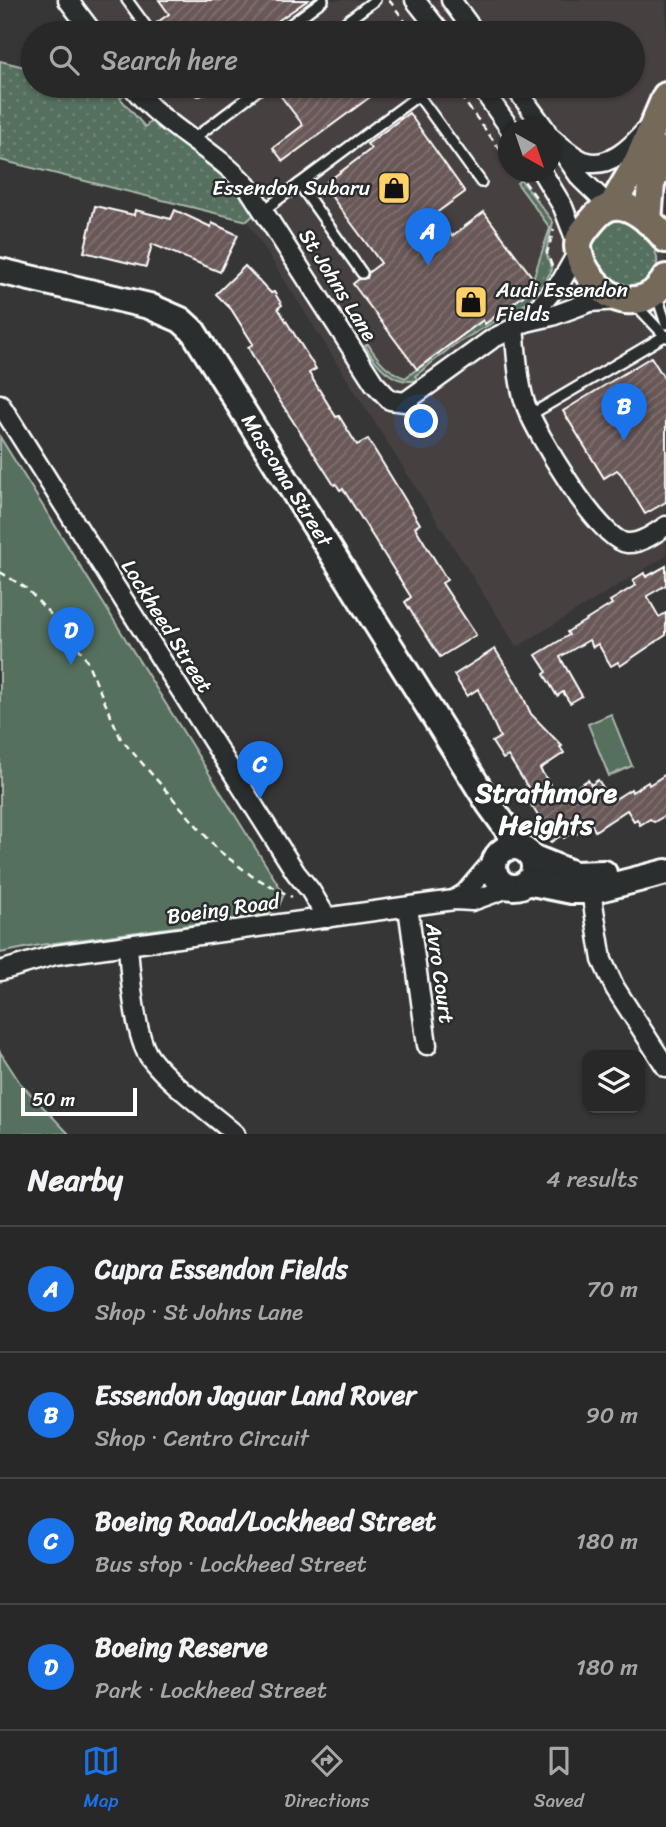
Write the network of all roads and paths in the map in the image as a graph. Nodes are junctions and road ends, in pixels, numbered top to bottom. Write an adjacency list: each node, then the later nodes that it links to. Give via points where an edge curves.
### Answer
1 (127, 0): 9 (lane)
2 (323, 0): 10 (lane)
3 (375, 0): 11 (lane)
4 (389, 0): 12 (path)
5 (415, 0): 13 (street)
6 (451, 0): 14 (street)
7 (71, 1): 8 (street)
8 (85, 21)
9 (142, 21)
10 (295, 21)
11 (347, 21)
12 (405, 21)
13 (432, 21)
14 (466, 21)
15 (143, 98): 25 (street, St Johns Lane)
16 (247, 98): 25 (lane)
17 (414, 98): 33 (lane)
18 (420, 98): 30 (lane)
19 (462, 98): 27 (path)
20 (488, 98): 23 (street)
21 (523, 98): 24 (street)
22 (662, 106): 26 (street, via 628,149 606,161 584,161); 35 (main road, via 638,162)
23 (503, 119)
24 (538, 119)
25 (193, 139): 36 (street, St Johns Lane, via 236,173)
26 (561, 143)
27 (498, 145)
28 (666, 150): 38 (main road, via 651,184)
29 (561, 151): 35 (street, via 581,179)
30 (481, 182)
31 (525, 182): 34 (path)
32 (548, 182): 39 (street, via 564,207)
33 (299, 184): 36 (lane); 42 (lane)
34 (540, 202)
35 (611, 206): 38 (main road, via 632,211); 39 (main road, via 588,226)
36 (264, 210): 45 (street, St Johns Lane, via 374,383 396,402 409,400 474,351)
37 (555, 222): 40 (path, via 547,253)
38 (657, 230)
39 (579, 248): 43 (main road, via 584,266 612,295); 45 (street, St Johns Lane, via 562,280)
40 (555, 270)
41 (0, 271): 51 (main road, Mascoma Street, via 149,306 181,320 192,331 489,804)
42 (362, 273)
43 (650, 292): 44 (lane); 45 (street, St Johns Lane, via 590,302); 46 (lane)
44 (666, 324)
45 (520, 325): 48 (street, via 520,383)
46 (666, 336): 48 (lane)
47 (0, 404): 58 (street, Lockheed Street, via 296,873)
48 (530, 415): 49 (street, via 577,494 615,539 635,543)
49 (666, 526)
50 (0, 572): 55 (path, via 26,588 68,633 85,657 121,739 135,758 218,850)
51 (511, 854): 53 (main road); 54 (main road, via 534,870); 54 (main road, via 494,871 500,882); 56 (street)
52 (666, 869): 53 (main road)
53 (590, 883): 54 (main road, via 571,891); 62 (street, via 602,960)
54 (519, 884): 56 (street, Boeing Road, via 472,901)
55 (292, 897)
56 (454, 900): 57 (street, Boeing Road)
57 (408, 907): 58 (street, Boeing Road); 61 (street, Avro Court)
58 (318, 919): 59 (street, Boeing Road)
59 (128, 946): 60 (street, Boeing Road, via 55,956); 63 (street, via 145,1050 159,1068)
60 (0, 971)
61 (427, 1045)
62 (666, 1067)
63 (235, 1134)

